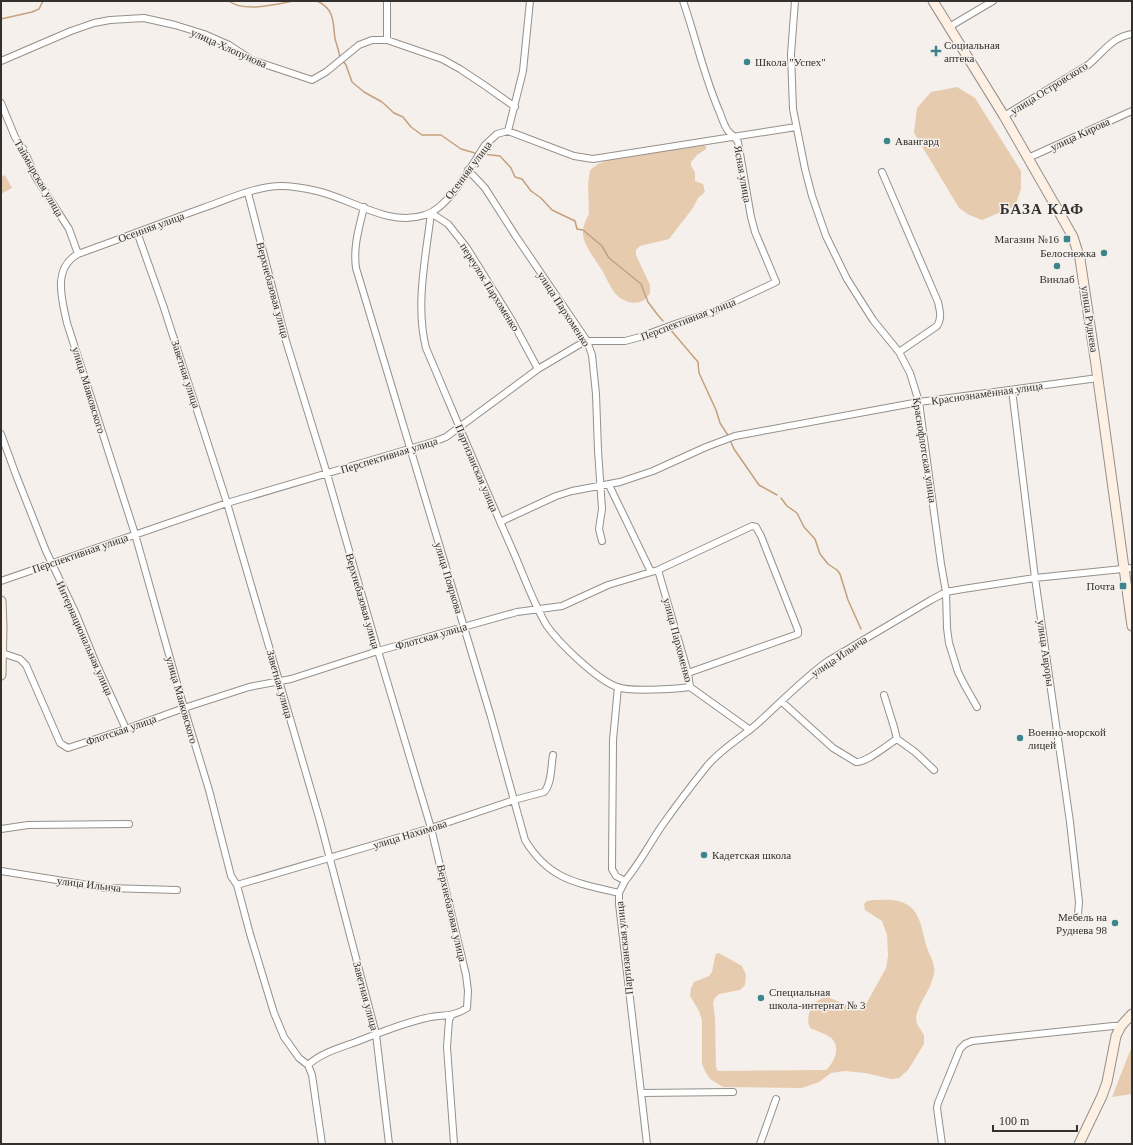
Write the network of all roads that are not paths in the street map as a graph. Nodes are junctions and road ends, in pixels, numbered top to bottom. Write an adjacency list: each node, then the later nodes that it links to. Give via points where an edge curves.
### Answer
1 (388, 1): 9 (street)
2 (530, 1): 12 (street, via 523,71)
3 (683, 1): 17 (street, Ясная улица, via 719,112 729,132)
4 (795, 1): 15 (street, Краснофлотская улица, via 791,54)
5 (933, 1): 7 (main road, улица Руднева)
6 (993, 1): 7 (street)
7 (949, 27): 14 (main road, улица Руднева)
8 (1132, 34): 14 (street, улица Островского, via 1118,37 1088,65)
9 (387, 40): 10 (street, улица Хлопунова, via 369,41 353,49 312,80 252,60 204,34 144,18 94,23 71,30); 12 (street, via 442,59 487,87)
10 (1, 61)
11 (1, 103): 25 (street, Таймырская улица, via 35,176 69,229)
12 (514, 108): 16 (street)
13 (1132, 111): 18 (street, улица Кирова)
14 (1004, 116): 18 (main road, улица Руднева)
15 (796, 127): 17 (street); 28 (street, Краснофлотская улица, via 812,196 826,236 864,308)
16 (508, 131): 17 (street, via 574,156 592,159); 19 (street, Осенняя улица, via 491,139)
17 (735, 137): 26 (street, Ясная улица, via 751,217)
18 (1028, 158): 30 (main road, улица Руднева, via 1073,237 1083,272)
19 (468, 170): 23 (street, Осенняя улица, via 456,190); 27 (street, улица Пархоменко, via 485,188)
20 (882, 172): 28 (street, via 936,297 940,312 940,321 936,326)
21 (248, 193): 22 (street, Осенняя улица, via 282,186 318,191); 24 (street, Осенняя улица); 36 (street, Верхнебазовая улица, via 286,341)
22 (364, 207): 23 (street, Осенняя улица, via 390,216 417,217); 35 (street, улица Пояркова, via 354,258)
23 (432, 213): 29 (street, переулок Пархоменко, via 448,224 467,248 511,319); 33 (street, Партизанская улица, via 422,284 424,342)
24 (137, 232): 25 (street, Осенняя улица); 39 (street, Заветная улица)
25 (78, 254): 41 (street, улица Маяковского, via 71,258 61,274 63,306)
26 (776, 282): 27 (street, Перспективная улица, via 712,312 640,338 625,341)
27 (587, 341): 29 (street, Перспективная улица); 37 (street, улица Пархоменко, via 592,355)
28 (899, 352): 32 (street, Краснофлотская улица, via 910,373)
29 (538, 369): 33 (street, Перспективная улица)
30 (1098, 378): 31 (street, Краснознамённая улица); 44 (main road, улица Руднева)
31 (1012, 390): 32 (street, Краснознамённая улица); 47 (street, улица Авроры)
32 (919, 402): 38 (street, Краснознамённая улица, via 735,436 653,471); 49 (street, Краснофлотская улица)
33 (460, 427): 35 (street, Перспективная улица, via 446,437); 40 (street, Партизанская улица)
34 (1, 434): 43 (street, Интернациональная улица)
35 (410, 450): 36 (street, Перспективная улица); 52 (street, улица Пояркова)
36 (327, 474): 39 (street, Перспективная улица); 54 (street, Верхнебазовая улица)
37 (601, 485): 38 (street); 40 (street, via 556,496); 42 (street, улица Пархоменко, via 602,509 599,529)
38 (609, 485): 46 (street)
39 (227, 503): 41 (street, Перспективная улица); 58 (street, Заветная улица)
40 (500, 522): 51 (street, Партизанская улица)
41 (135, 534): 43 (street, Перспективная улица); 64 (street, улица Маяковского)
42 (602, 541)
43 (52, 563): 48 (street, Перспективная улица); 65 (street, Интернациональная улица)
44 (1128, 568): 47 (street, улица Ильича); 53 (main road, улица Руднева)
45 (658, 570): 46 (street, Флотская улица); 56 (street, улица Пархоменко); 56 (street, Флотская улица, via 752,526 756,527 798,630 798,634)
46 (651, 572): 51 (street, Флотская улица, via 608,585 562,606)
47 (1036, 578): 49 (street, улица Ильича); 80 (street, улица Авроры, via 1070,822 1079,902)
48 (1, 581)
49 (946, 592): 62 (street, улица Ильича, via 828,661); 63 (street, Краснофлотская улица, via 949,643 961,678)
50 (1, 601): 55 (main road)
51 (538, 608): 52 (street, Флотская улица); 59 (street, Партизанская улица, via 547,625 570,652 606,681)
52 (464, 626): 54 (street, Флотская улица); 70 (street, улица Пояркова)
53 (1132, 626)
54 (378, 651): 58 (street, Флотская улица); 73 (street, Верхнебазовая улица)
55 (2, 653): 57 (main road); 65 (street, Флотская улица, via 20,659 26,665 60,743 68,748)
56 (688, 673): 60 (street, улица Пархоменко)
57 (1, 675)
58 (279, 681): 64 (street, Флотская улица, via 249,687); 74 (street, Заветная улица, via 312,790)
59 (618, 687): 60 (street, Партизанская улица); 76 (street, via 613,740 612,869 616,876)
60 (690, 687): 66 (street, улица Пархоменко)
61 (884, 695): 67 (street)
62 (782, 702): 66 (street, улица Ильича); 67 (street, via 833,748 856,762 866,760)
63 (977, 707)
64 (184, 708): 65 (street, Флотская улица); 77 (street, улица Маяковского, via 229,868)
65 (126, 729)
66 (750, 730): 76 (street, улица Ильича, via 706,767 661,828 637,867)
67 (897, 739): 69 (street, via 924,759)
68 (552, 754): 70 (street, улица Нахимова, via 547,790)
69 (934, 770)
70 (514, 800): 73 (street, улица Нахимова); 79 (street, улица Пояркова, via 525,840 542,863 573,882)
71 (129, 824): 72 (street, via 28,825)
72 (1, 828)
73 (431, 828): 74 (street, улица Нахимова); 82 (street, Верхнебазовая улица, via 468,984 467,1008)
74 (329, 858): 77 (street, улица Нахимова); 84 (street, Заветная улица)
75 (1, 871): 78 (street, улица Ильича, via 107,888)
76 (625, 880): 79 (street, Партизанская улица)
77 (237, 885): 85 (street, улица Маяковского, via 274,1013 287,1042)
78 (177, 890)
79 (619, 893): 87 (street, Партизанская улица, via 622,941)
80 (1078, 915)
81 (1132, 1014): 83 (main road)
82 (452, 1016): 84 (street, via 428,1017); 91 (street, via 449,1020 447,1047)
83 (1121, 1026): 94 (street, via 980,1040 965,1044 960,1049 938,1103); 95 (main road, via 1116,1036 1107,1082)
84 (376, 1034): 85 (street, via 335,1049); 90 (street, Заветная улица)
85 (308, 1065): 89 (street, улица Маяковского, via 312,1074)
86 (733, 1092): 87 (street)
87 (642, 1093): 92 (street, Партизанская улица)
88 (776, 1099): 93 (street)
89 (322, 1144)
90 (389, 1144)
91 (454, 1144)
92 (647, 1144)
93 (760, 1144)
94 (942, 1144)
95 (1079, 1144)

